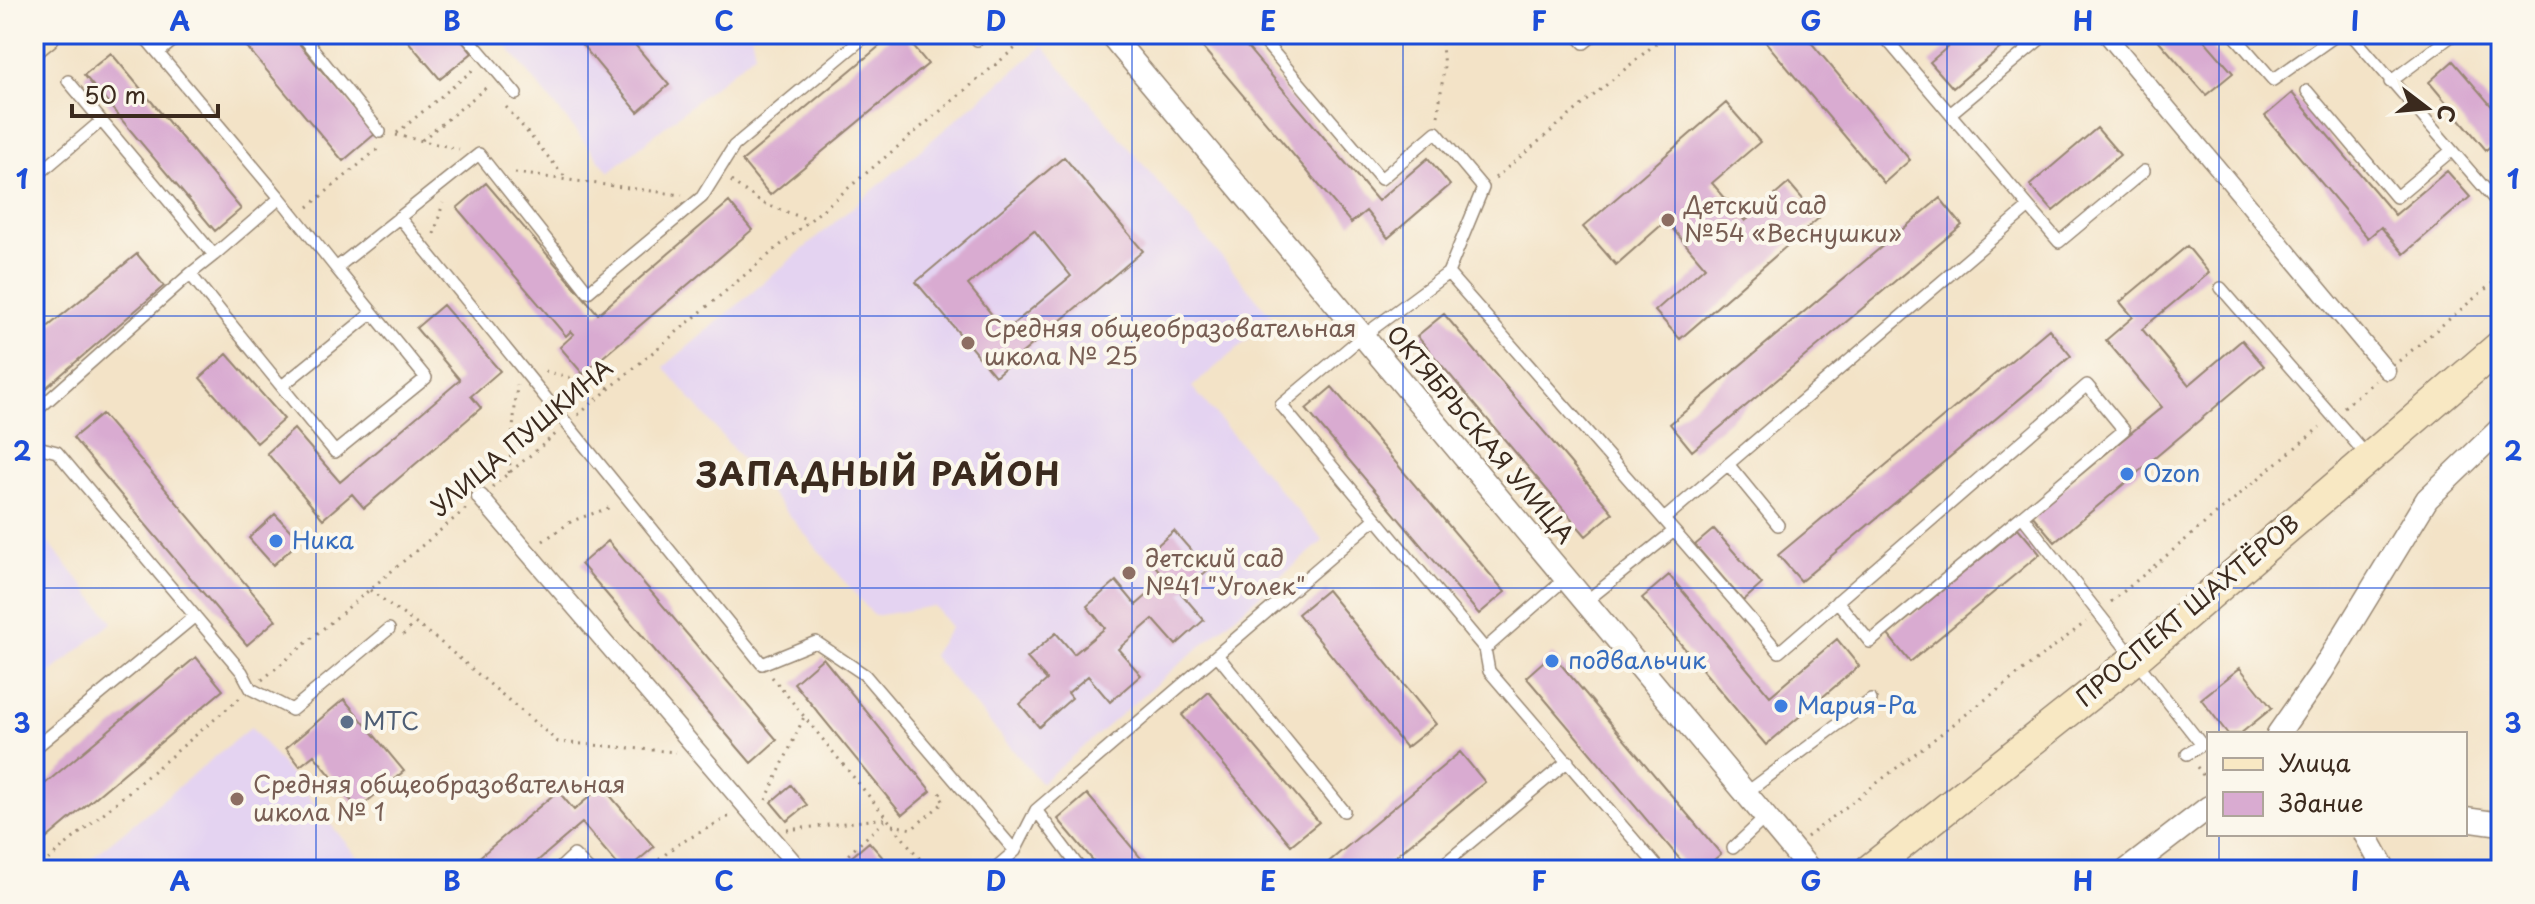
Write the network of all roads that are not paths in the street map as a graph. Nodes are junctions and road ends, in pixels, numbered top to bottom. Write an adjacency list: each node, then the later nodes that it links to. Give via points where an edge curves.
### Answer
1 (45, 34): 20 (main road)
2 (142, 34): 21 (lane)
3 (181, 34): 21 (lane)
4 (301, 34): 28 (lane)
5 (465, 34): 25 (lane)
6 (868, 34): 35 (lane, via 734,146 702,197 588,292 479,154)
7 (972, 34): 8 (lane, via 977,40)
8 (983, 34)
9 (1110, 34): 42 (street, ОКТЯБРЬСКАЯ УЛИЦА)
10 (1258, 34): 38 (lane, via 1381,179 1436,132 1483,188)
11 (1576, 34): 12 (lane, via 1584,43)
12 (1595, 34)
13 (1882, 34): 26 (lane)
14 (2106, 34): 44 (street)
15 (2233, 34): 16 (lane, via 2273,80)
16 (2338, 34)
17 (2351, 34): 23 (lane)
18 (2454, 34): 23 (lane)
19 (2039, 40): 26 (lane)
20 (34, 43)
21 (158, 53): 32 (lane)
22 (68, 81): 27 (lane)
23 (2390, 82): 29 (lane)
24 (2307, 91): 29 (lane, via 2396,197)
25 (516, 94)
26 (1950, 114): 33 (lane)
27 (101, 121): 31 (lane); 36 (lane)
28 (380, 132)
29 (2451, 151): 34 (lane)
30 (2144, 171): 33 (lane, via 2059,242)
31 (34, 178)
32 (280, 198): 36 (lane); 37 (lane)
33 (2029, 207): 50 (lane)
34 (2501, 207)
35 (399, 217): 37 (lane); 79 (lane, via 762,664 816,642 865,675)
36 (214, 255): 39 (lane)
37 (336, 268): 41 (lane)
38 (1448, 273): 42 (lane); 54 (lane)
39 (190, 274): 45 (lane); 46 (lane)
40 (2221, 288): 49 (lane)
41 (372, 313): 45 (lane); 45 (lane, via 426,378 358,434 335,452)
42 (1363, 336): 53 (lane, via 1281,405); 57 (street, ОКТЯБРЬСКАЯ УЛИЦА)
43 (2501, 345): 49 (main road, ПРОСПЕКТ ШАХТЁРОВ)
44 (2387, 371)
45 (282, 386)
46 (34, 413)
47 (2501, 428): 66 (street, via 2427,499)
48 (34, 446): 60 (lane, via 57,452)
49 (2369, 458): 64 (main road, ПРОСПЕКТ ШАХТЁРОВ)
50 (1728, 464): 54 (lane); 55 (lane)
51 (480, 497): 82 (street)
52 (2022, 516): 58 (lane, via 1870,642); 58 (lane, via 2124,430 2087,385); 64 (lane)
53 (1375, 519): 62 (lane); 63 (lane)
54 (1664, 519): 56 (lane)
55 (1778, 525)
56 (1674, 531): 58 (lane, via 1779,652); 59 (lane)
57 (1566, 578): 59 (street, ОКТЯБРЬСКАЯ УЛИЦА); 62 (lane)
58 (1837, 601)
59 (1585, 602): 70 (street, ОКТЯБРЬСКАЯ УЛИЦА)
60 (195, 616): 61 (lane, via 251,689 292,710); 67 (lane)
61 (389, 629)
62 (1485, 649): 69 (lane, via 1489,671)
63 (1218, 656): 72 (lane); 73 (lane)
64 (2136, 658): 68 (lane, via 2202,745); 88 (main road, ПРОСПЕКТ ШАХТЁРОВ)
65 (1871, 700): 70 (lane)
66 (2279, 732)
67 (34, 749)
68 (2190, 757)
69 (1568, 761): 85 (lane); 86 (lane)
70 (1746, 793): 74 (street, ОКТЯБРЬСКАЯ УЛИЦА)
71 (2207, 809): 89 (street)
72 (1036, 810): 79 (lane); 84 (lane)
73 (1344, 811)
74 (1766, 817): 78 (lane); 87 (street, ОКТЯБРЬСКАЯ УЛИЦА)
75 (2467, 819): 76 (street)
76 (2501, 824)
77 (2366, 836): 90 (street)
78 (1733, 848)
79 (1015, 851): 83 (lane)
80 (558, 870): 81 (lane, via 574,855)
81 (589, 870)
82 (800, 870)
83 (993, 870)
84 (1081, 870)
85 (1437, 870)
86 (1660, 870)
87 (1810, 870)
88 (1869, 870)
89 (2127, 870)
90 (2385, 870)

